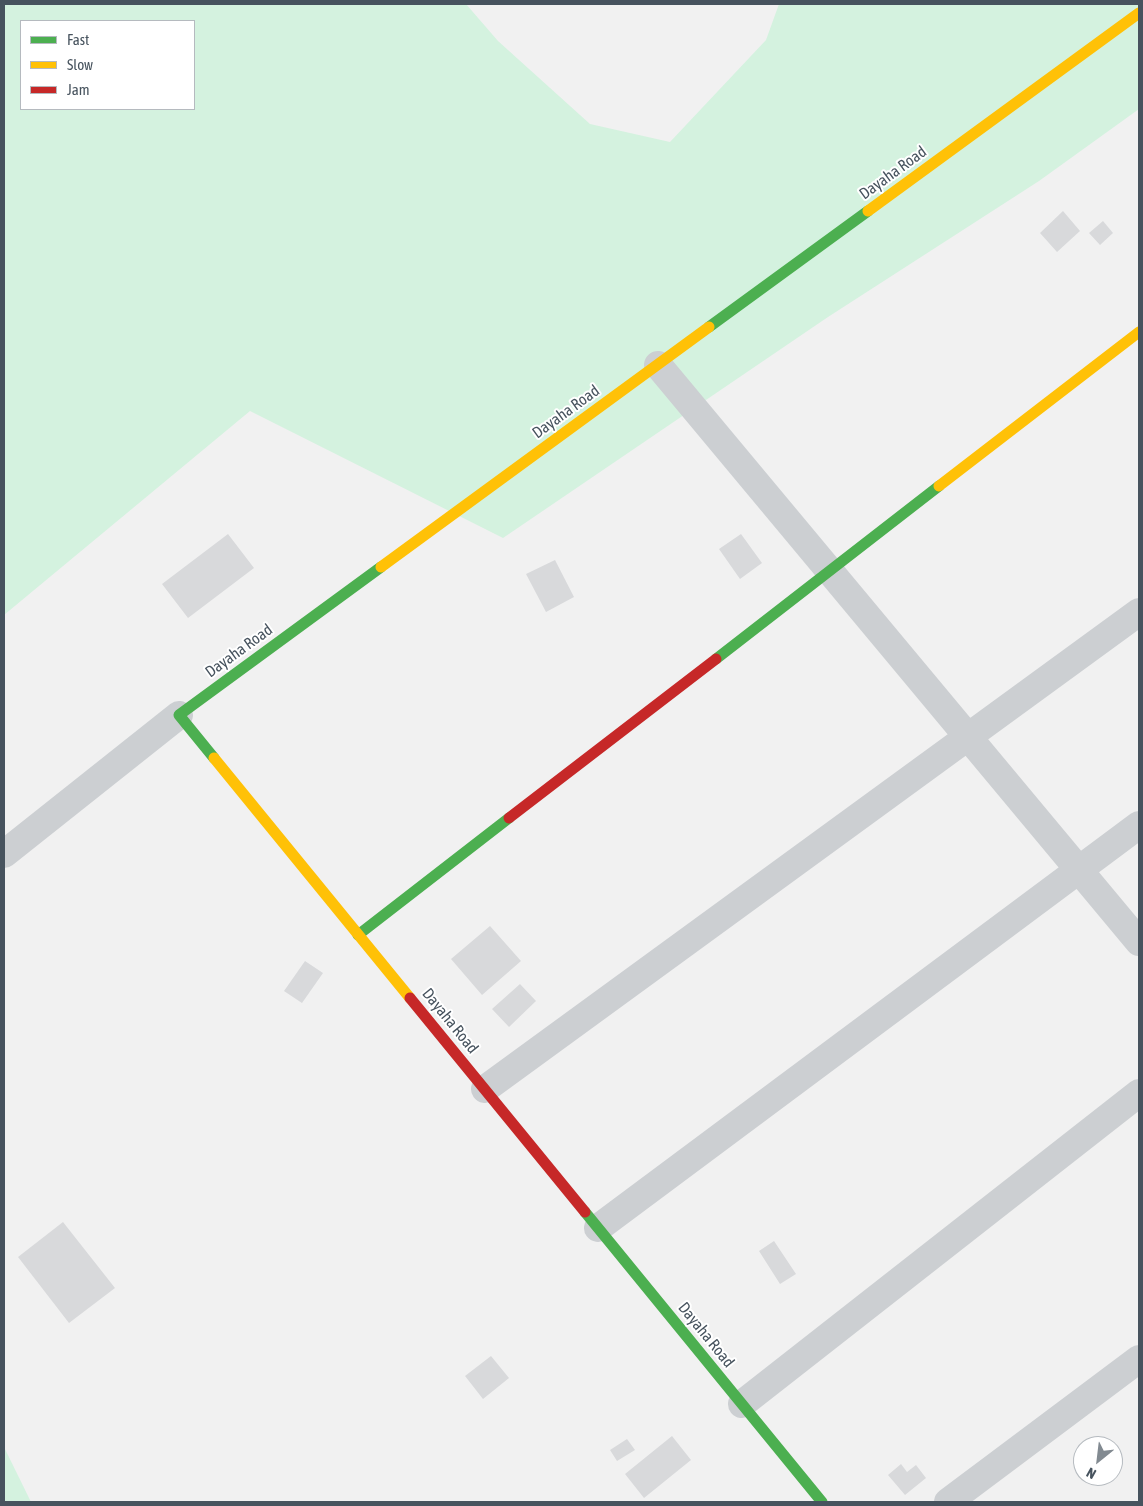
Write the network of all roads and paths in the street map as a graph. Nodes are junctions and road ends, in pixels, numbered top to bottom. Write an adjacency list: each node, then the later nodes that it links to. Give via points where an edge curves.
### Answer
1 (1139, 13): 3 (street, Dayaha Road)
2 (1139, 332): 4 (street)
3 (658, 365): 4 (street); 6 (street, Dayaha Road)
4 (829, 571): 7 (street); 11 (street)
5 (1139, 612): 7 (street)
6 (179, 716): 9 (street); 11 (street, Dayaha Road)
7 (968, 737): 10 (street); 13 (street)
8 (1139, 826): 10 (street)
9 (4, 854)
10 (1079, 870): 12 (street); 15 (street)
11 (358, 934): 13 (street, Dayaha Road)
12 (1139, 942)
13 (485, 1089): 15 (street, Dayaha Road)
14 (1139, 1093): 17 (street)
15 (598, 1228): 17 (street, Dayaha Road)
16 (1139, 1359): 19 (street)
17 (742, 1404): 18 (street, Dayaha Road)
18 (822, 1502)
19 (948, 1502)

